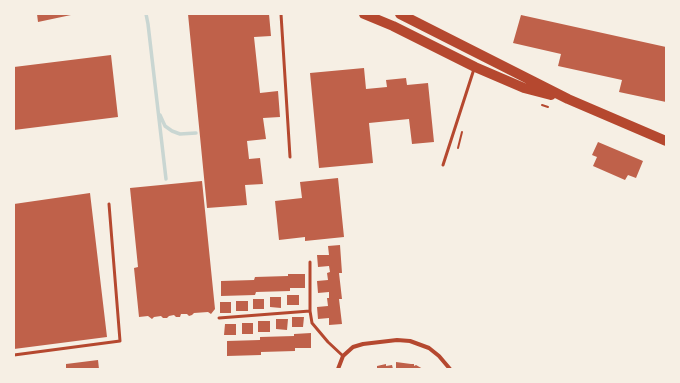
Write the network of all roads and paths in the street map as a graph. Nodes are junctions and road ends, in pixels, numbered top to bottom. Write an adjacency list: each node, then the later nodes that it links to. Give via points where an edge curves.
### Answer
1 (281, 14): 11 (lane)
2 (364, 14): 4 (main road)
3 (400, 14): 5 (main road)
4 (475, 67): 5 (main road, via 524,88); 12 (lane)
5 (568, 99): 9 (main road)
6 (541, 104): 7 (path)
7 (548, 107)
8 (464, 126): 10 (path)
9 (666, 141)
10 (458, 148)
11 (290, 157)
12 (443, 165)
13 (109, 204): 17 (lane, via 120,341)
14 (310, 262): 15 (lane)
15 (310, 311): 16 (lane); 18 (lane, via 312,324)
16 (219, 318)
17 (14, 355)
18 (343, 356): 19 (street); 20 (street, via 353,346 397,340 410,341 429,348 440,356)
19 (338, 369)
20 (450, 369)

